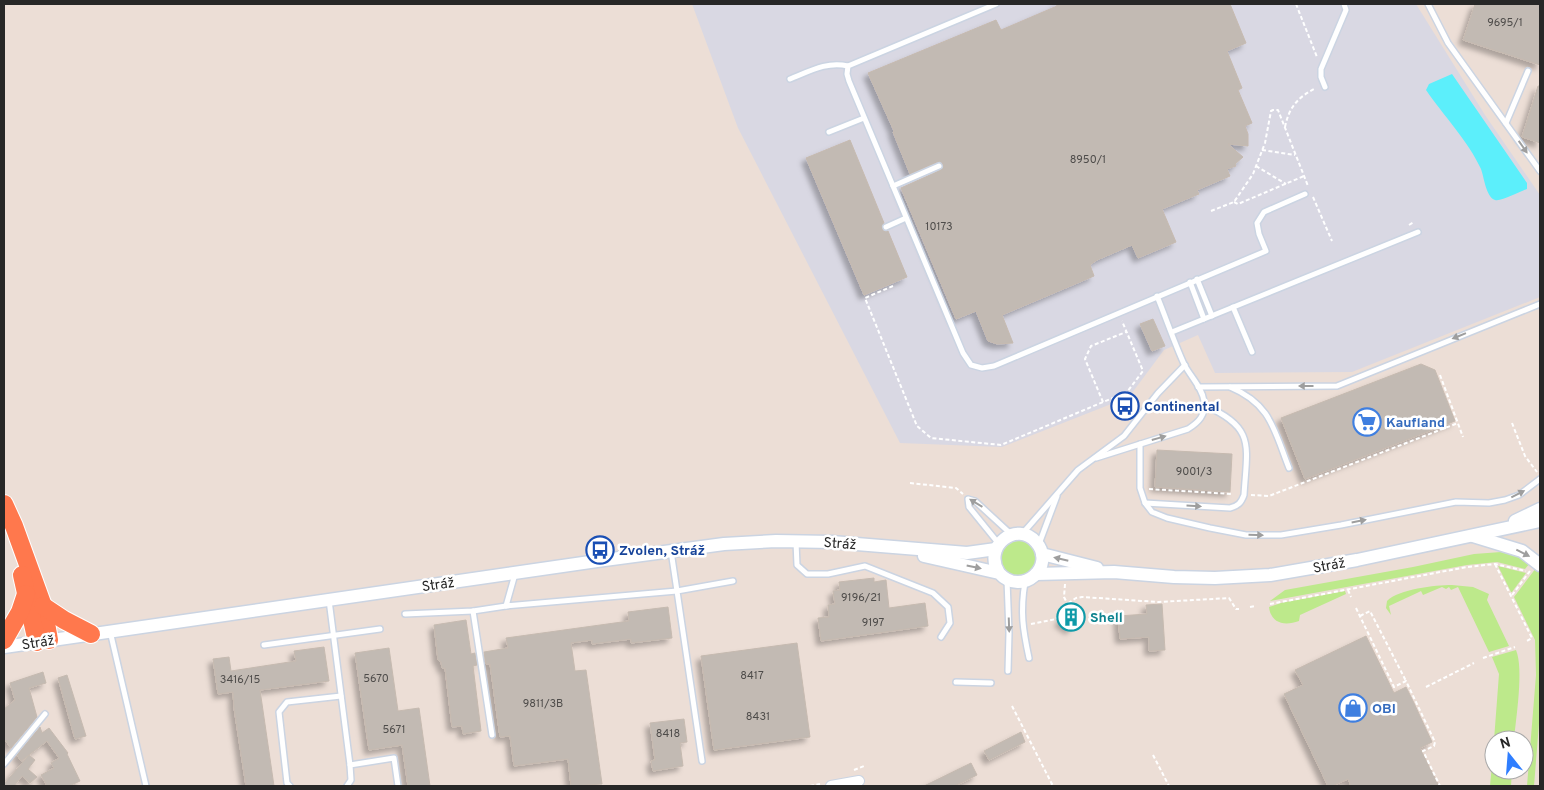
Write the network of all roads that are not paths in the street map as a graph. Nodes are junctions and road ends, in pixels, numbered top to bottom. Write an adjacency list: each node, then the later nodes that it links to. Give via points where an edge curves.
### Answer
1 (996, 4): 4 (lane)
2 (1344, 4): 7 (lane, via 1346,10 1321,69)
3 (1428, 4): 9 (lane, via 1448,43)
4 (848, 66): 6 (lane, via 838,63 825,65); 8 (lane, via 849,81)
5 (1528, 71): 9 (lane)
6 (790, 79)
7 (1325, 87)
8 (864, 118): 10 (lane); 13 (lane)
9 (1506, 122): 12 (lane, one-way to 12)
10 (829, 132)
11 (939, 166): 13 (lane)
12 (1540, 171)
13 (893, 186): 15 (lane)
14 (1305, 194): 18 (lane, via 1264,212 1257,223 1266,251)
15 (906, 218): 16 (lane); 20 (lane, via 971,365 982,368 994,366)
16 (886, 227)
17 (1418, 232): 22 (lane)
18 (1197, 279): 19 (lane); 23 (lane)
19 (1190, 282): 20 (lane); 24 (lane)
20 (1157, 296): 25 (lane)
21 (1540, 304): 28 (lane, one-way to 28, via 1337,386)
22 (1233, 307): 23 (lane); 26 (lane)
23 (1212, 316): 24 (lane)
24 (1204, 319): 25 (lane)
25 (1172, 332): 27 (lane)
26 (1252, 352)
27 (1185, 366): 29 (lane); 32 (lane, via 1158,393 1124,436)
28 (1228, 386): 29 (lane); 33 (lane, via 1246,393 1263,409)
29 (1198, 387): 30 (lane)
30 (1204, 405): 31 (lane, one-way to 30, via 1197,424); 36 (lane, one-way to 30, via 1230,508 1242,501 1247,457 1244,435 1236,422)
31 (1140, 444): 32 (lane); 36 (lane, via 1140,488)
32 (1096, 458): 35 (lane, via 1078,470)
33 (1288, 468)
34 (1539, 476): 36 (lane, one-way to 34, via 1152,512 1167,518 1261,536 1440,504 1506,500 1519,495)
35 (1059, 491): 41 (lane); 46 (lane)
36 (1145, 503)
37 (4, 504): 58 (highway)
38 (1540, 509): 42 (street, via 1526,517)
39 (1540, 521): 42 (street, Stráž)
40 (4, 522): 56 (highway, via 18,558)
41 (1017, 535): 45 (street, Stráž, via 1005,538); 45 (lane, one-way to 45, via 975,501 968,499 969,506); 46 (street, Stráž, via 1031,538)
42 (1470, 535): 48 (street, one-way to 48, via 1522,551); 49 (street, Stráž, via 1357,560 1262,576 1199,577)
43 (796, 541): 44 (street, Stráž); 47 (street, Stráž, via 744,542); 66 (lane, via 797,564 807,574 828,574 865,566 933,593 948,607 950,623)
44 (874, 546): 45 (street, Stráž, via 967,553); 52 (street, Stráž, one-way to 52)
45 (997, 547): 52 (street, via 994,561)
46 (1040, 550): 49 (street, Stráž, one-way to 46); 51 (street, via 1041,566)
47 (671, 551): 50 (street, Stráž); 55 (lane)
48 (1540, 565)
49 (1114, 572): 51 (street, Stráž)
50 (515, 573): 57 (street, Stráž); 59 (lane)
51 (1036, 574): 54 (street)
52 (1003, 576): 54 (street, Stráž, via 1017,582); 72 (lane, one-way to 72, via 1009,633)
53 (732, 581): 55 (lane)
54 (1025, 581): 71 (lane, via 1022,626)
55 (676, 591): 59 (lane); 78 (lane)
56 (26, 594): 67 (highway, via 17,619); 68 (highway)
57 (328, 600): 63 (street, Stráž); 65 (lane)
58 (42, 606): 64 (highway); 68 (highway)
59 (506, 606): 60 (lane)
60 (473, 611): 61 (lane); 77 (lane)
61 (405, 614)
62 (380, 629): 65 (lane)
63 (110, 631): 64 (street, Stráž); 82 (lane)
64 (91, 634): 68 (street, Stráž)
65 (333, 635): 69 (lane); 75 (lane)
66 (941, 637)
67 (4, 640)
68 (43, 641): 70 (street, Stráž)
69 (264, 644)
70 (4, 647)
71 (1029, 658)
72 (1008, 671)
73 (956, 682): 74 (lane)
74 (991, 684)
75 (341, 696): 80 (lane); 83 (lane, via 287,702 279,712 287,783)
76 (45, 714): 79 (lane)
77 (492, 735)
78 (702, 761)
79 (4, 764)
80 (350, 765): 84 (lane, via 351,780); 85 (lane, via 394,758)
81 (859, 781): 86 (street)
82 (146, 786)
83 (290, 786)
84 (347, 786)
85 (398, 786)
86 (832, 786)

